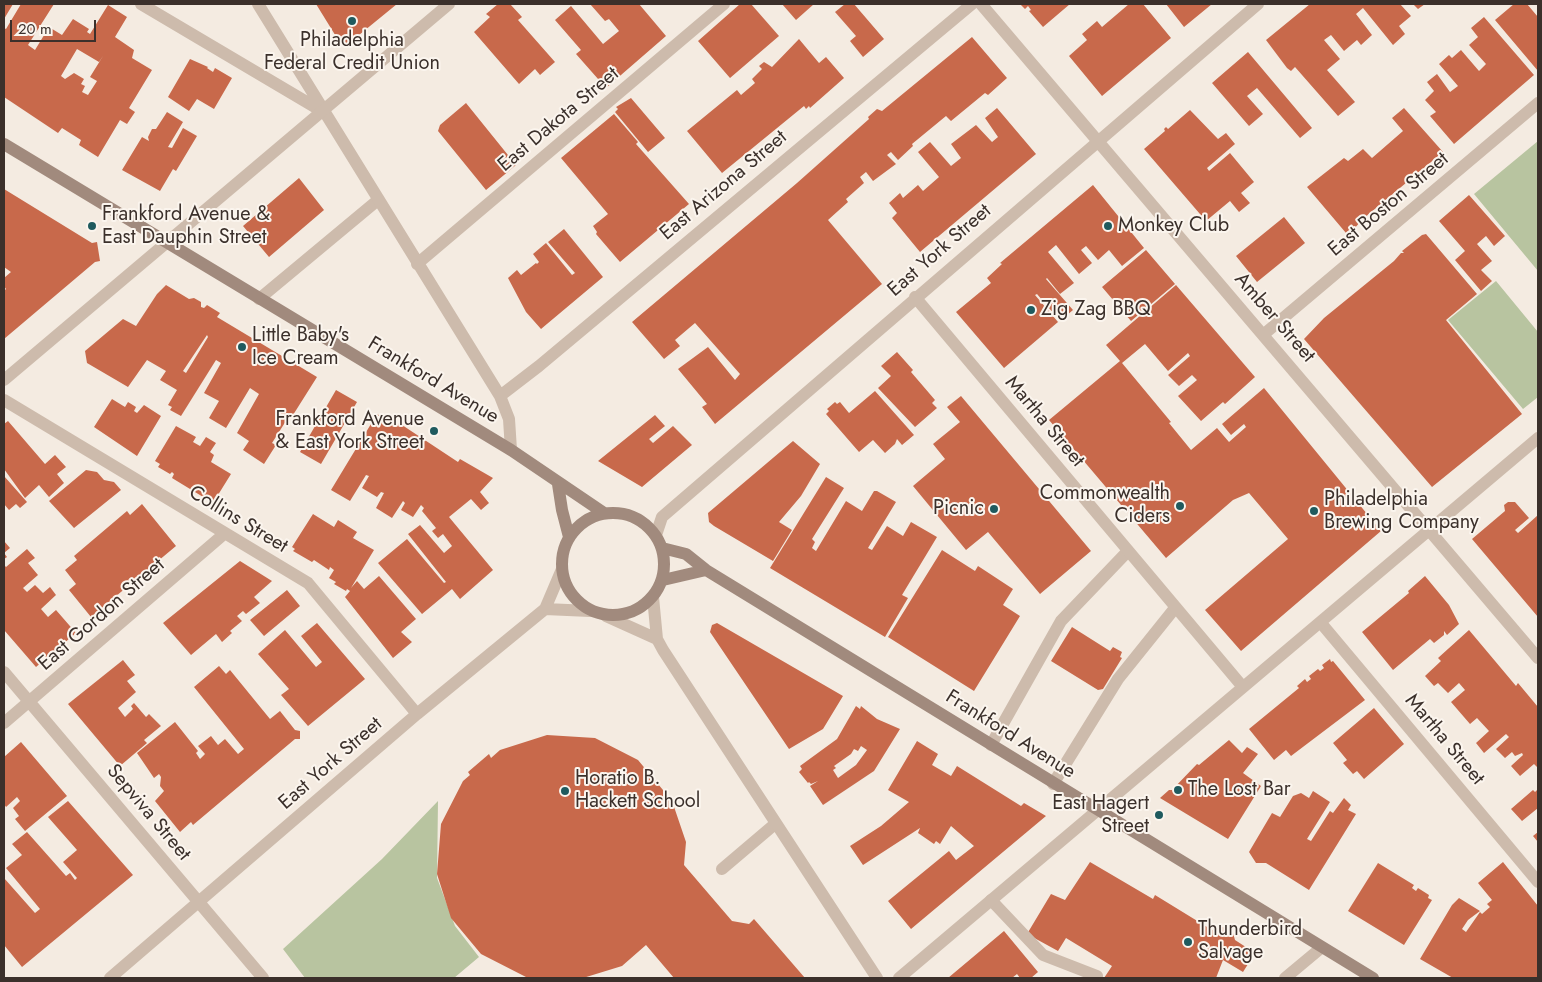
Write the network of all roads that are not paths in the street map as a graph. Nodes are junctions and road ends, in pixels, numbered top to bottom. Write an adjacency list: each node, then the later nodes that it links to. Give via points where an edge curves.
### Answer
1 (141, 4): 9 (street)
2 (258, 4): 9 (street)
3 (449, 4): 9 (street)
4 (724, 4): 14 (street, East Dakota Street)
5 (972, 4): 19 (street, East Arizona Street)
6 (981, 4): 10 (street, Amber Street)
7 (1258, 4): 10 (street, East York Street)
8 (1538, 103): 17 (street, East Boston Street)
9 (323, 112): 12 (street); 13 (street)
10 (1097, 140): 15 (street, East York Street); 17 (street, Amber Street)
11 (4, 144): 13 (main road, Frankford Avenue)
12 (378, 200): 14 (street); 16 (street)
13 (166, 243): 16 (main road, Frankford Avenue); 18 (street)
14 (417, 264): 19 (street)
15 (915, 297): 27 (street, East York Street, via 662,517); 30 (street, Martha Street)
16 (260, 298): 22 (main road, Frankford Avenue)
17 (1263, 335): 25 (street, Amber Street)
18 (4, 380)
19 (500, 396): 22 (street, via 509,419)
20 (4, 400): 26 (street, Collins Street)
21 (1538, 438): 25 (street)
22 (511, 450): 23 (main road, Frankford Avenue)
23 (558, 484): 24 (main road, Frankford Avenue); 28 (main road)
24 (604, 513): 27 (main road, via 623,513 642,521); 28 (main road, via 590,518)
25 (1431, 530): 39 (street); 41 (street, Amber Street)
26 (224, 534): 44 (street, East Gordon Street); 45 (street, Collins Street, via 308,583)
27 (656, 535): 29 (main road)
28 (569, 536): 31 (main road, via 563,552)
29 (662, 548): 32 (main road, Frankford Avenue, via 686,554); 33 (main road)
30 (1128, 551): 35 (street, Martha Street); 47 (street, via 1061,621)
31 (562, 569): 36 (street, East York Street); 37 (main road, via 566,586 576,601)
32 (706, 570): 33 (main road); 47 (main road, Frankford Avenue)
33 (663, 580): 34 (main road)
34 (653, 597): 38 (main road, via 640,609 624,615); 40 (street)
35 (1175, 608): 43 (street, Martha Street); 48 (street, via 1118,679)
36 (545, 609): 37 (street); 45 (street, East York Street)
37 (590, 611): 38 (main road)
38 (606, 616): 40 (street)
39 (1321, 623): 43 (street); 52 (street, Martha Street)
40 (658, 639): 50 (street)
41 (1538, 658)
42 (4, 672): 44 (street, Sepviva Street)
43 (1242, 686): 49 (street)
44 (30, 701): 46 (street, East Gordon Street); 54 (street, Sepviva Street)
45 (416, 714): 54 (street, East York Street)
46 (4, 723)
47 (991, 745): 48 (main road, Frankford Avenue)
48 (1053, 784): 49 (main road, Frankford Avenue)
49 (1097, 811): 53 (street); 55 (main road, Frankford Avenue)
50 (775, 824): 51 (street); 59 (street)
51 (722, 869)
52 (1538, 882)
53 (991, 900): 56 (street, via 1043,955); 60 (street)
54 (199, 904): 57 (street, East York Street); 58 (street, Sepviva Street)
55 (1321, 948): 61 (street); 62 (main road, Frankford Avenue)
56 (1097, 976)
57 (110, 978)
58 (263, 978)
59 (877, 978)
60 (899, 978)
61 (1285, 978)
62 (1373, 978)

